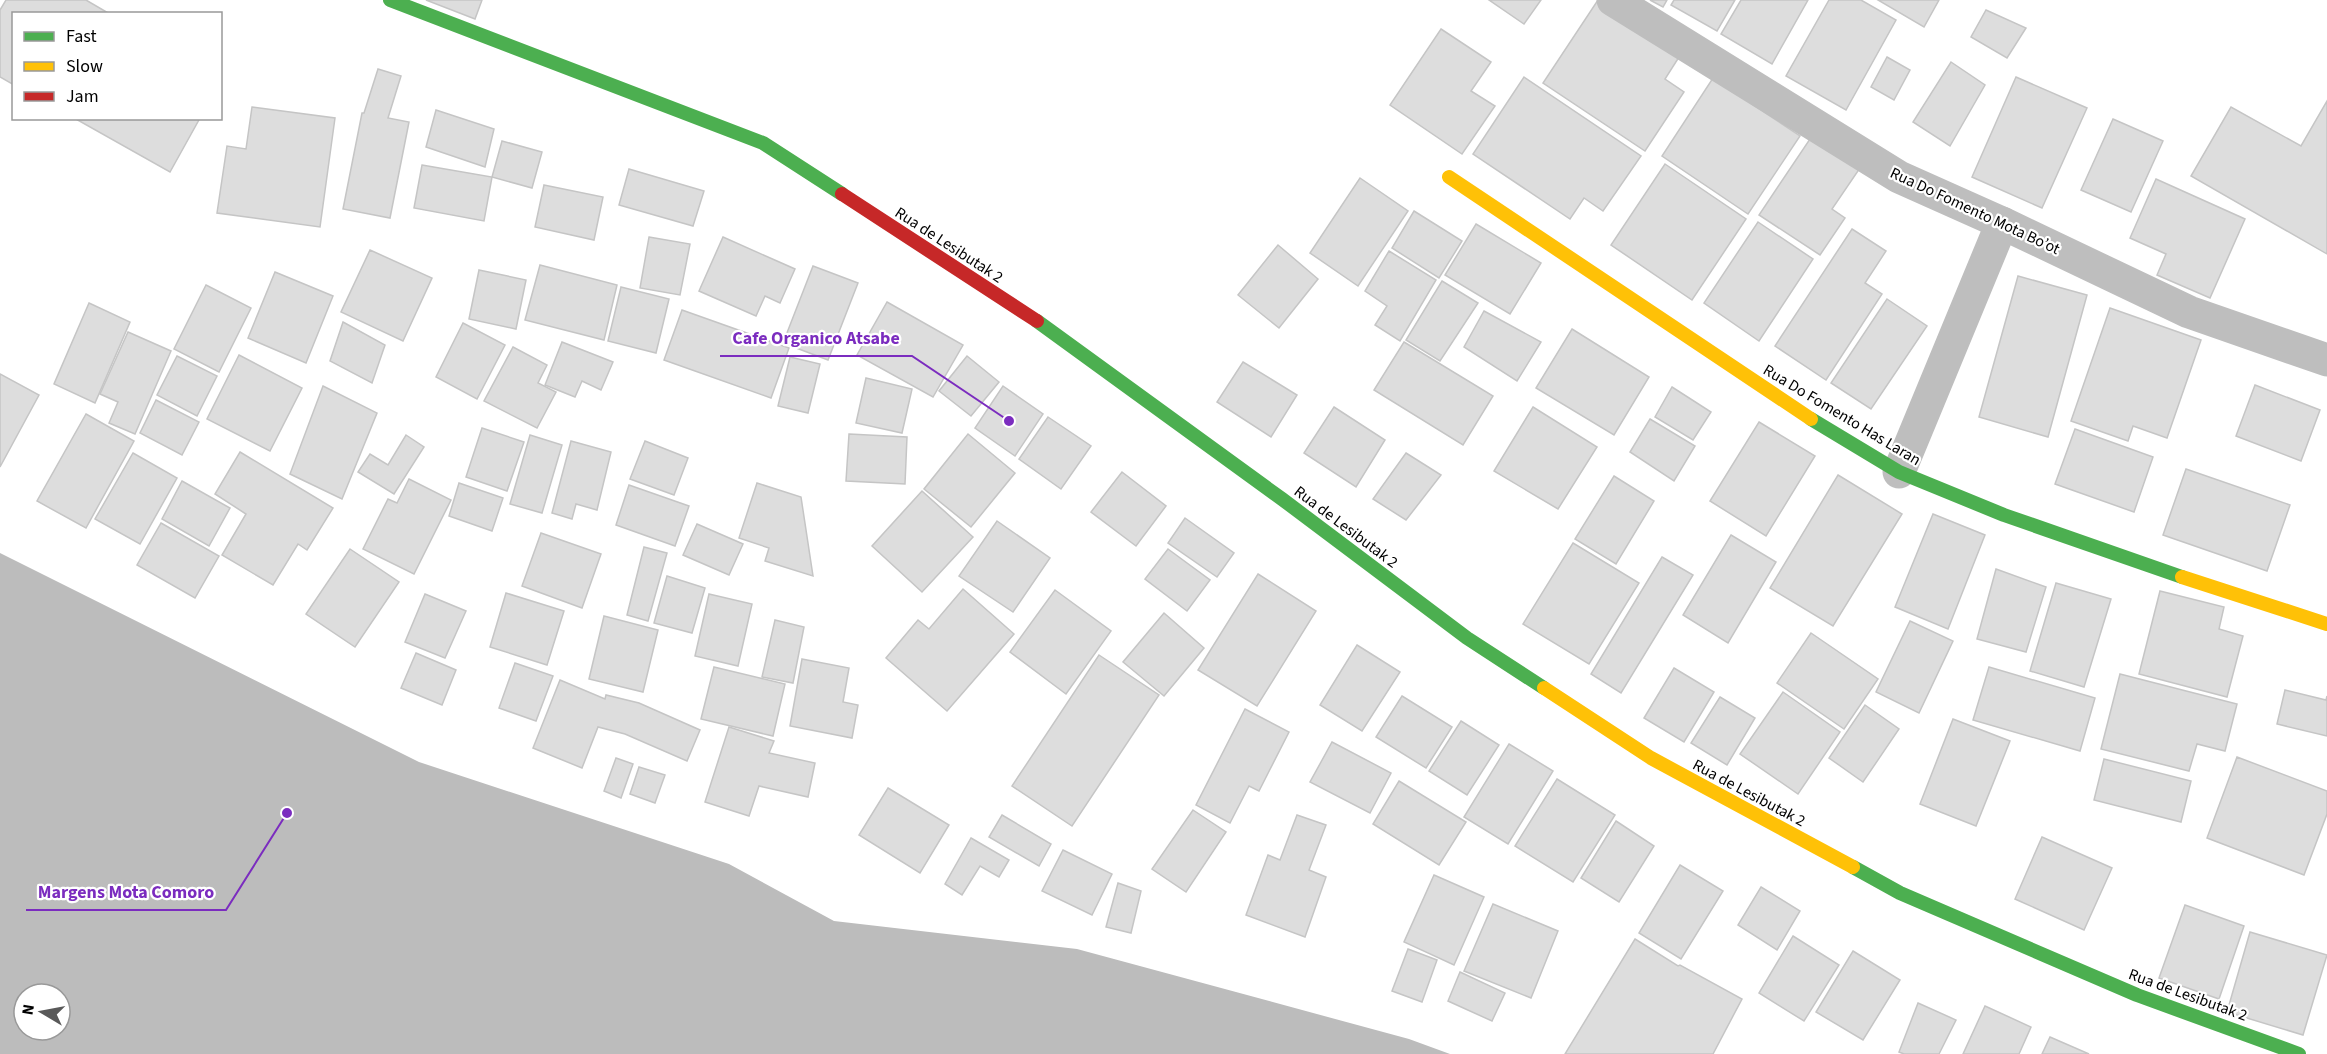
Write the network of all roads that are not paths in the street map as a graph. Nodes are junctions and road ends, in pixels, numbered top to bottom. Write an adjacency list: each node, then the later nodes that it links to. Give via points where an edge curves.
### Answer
1 (390, 0): 8 (main road, Rua de Lesibutak 2, via 763,143 1033,318 1467,638 1651,758 1900,893 2137,995)
2 (1613, 0): 4 (street, Rua Do Fomento Mota Bo’ot, via 1899,177)
3 (1449, 177): 6 (main road, Rua Do Fomento Has Laran, via 1809,418)
4 (2002, 223): 5 (street, Rua Do Fomento Mota Bo’ot, via 2189,312); 6 (street)
5 (2327, 360)
6 (1899, 472): 7 (main road, Rua Do Fomento Has Laran, via 2004,515)
7 (2327, 624)
8 (2299, 1054)

